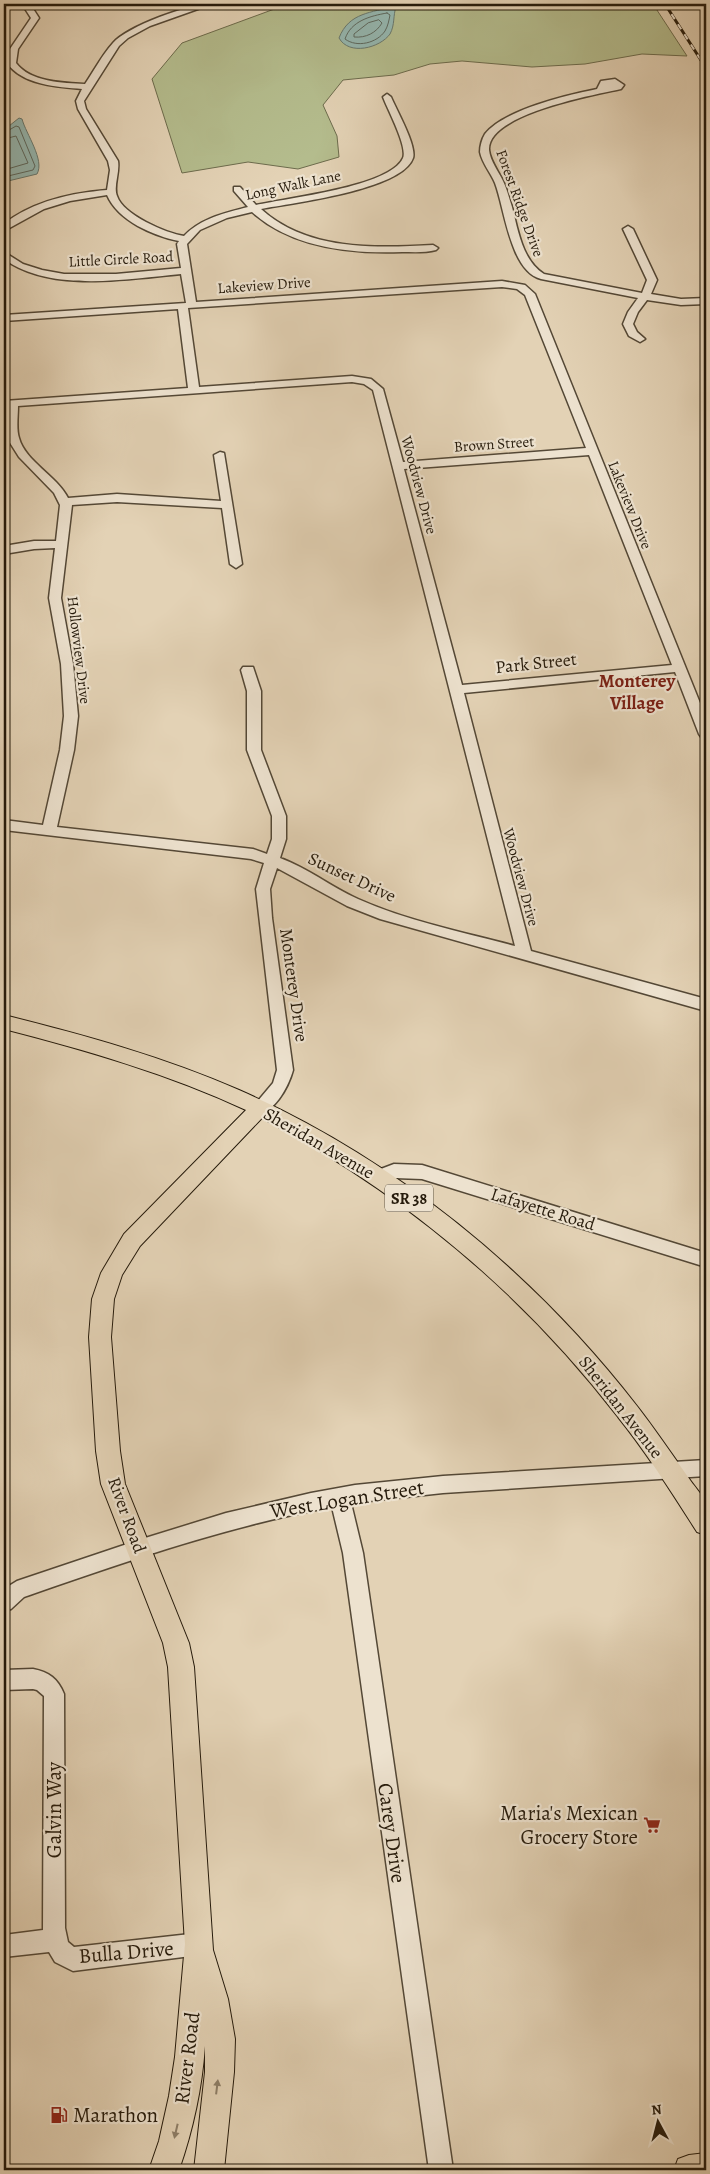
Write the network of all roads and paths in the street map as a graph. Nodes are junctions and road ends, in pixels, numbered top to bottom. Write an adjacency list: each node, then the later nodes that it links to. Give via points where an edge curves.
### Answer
1 (26, 4): 3 (street, via 36,18 12,55 11,62 15,68 42,81)
2 (208, 4): 3 (street, via 139,29 124,38 116,44)
3 (87, 87): 7 (street, via 81,105 113,161)
4 (601, 89): 15 (street, Forest Ridge Drive, via 515,117 494,130 486,142 485,151 502,187 520,249 533,273)
5 (387, 97): 8 (street, Long Walk Lane, via 408,149 408,159 400,170 373,183)
6 (237, 189): 8 (street)
7 (112, 192): 9 (street, via 36,208 20,215); 11 (street, via 118,204 146,227)
8 (254, 209): 11 (street, Long Walk Lane, via 208,222); 12 (street, via 287,232 321,243 365,249)
9 (4, 228)
10 (628, 229): 17 (street, via 652,280)
11 (184, 239): 14 (street, via 181,250)
12 (433, 248)
13 (4, 255): 14 (street, Little Circle Road, via 25,269 57,276)
14 (184, 271): 19 (street)
15 (541, 276): 16 (street); 17 (street)
16 (526, 289): 19 (street, Lakeview Drive, via 502,284); 24 (street, Lakeview Drive)
17 (644, 296): 18 (street, via 681,302); 21 (street, via 631,313 628,324)
18 (706, 301)
19 (187, 305): 20 (street, Lakeview Drive); 22 (street)
20 (4, 318)
21 (640, 339)
22 (194, 390): 23 (street, Woodview Drive); 26 (street, Woodview Drive, via 352,379 368,381 378,389)
23 (8, 403): 27 (street, via 12,438 23,456 54,485)
24 (592, 451): 26 (street, Brown Street); 32 (street, Lakeview Drive)
25 (220, 455): 28 (street)
26 (398, 466): 34 (street, Woodview Drive)
27 (65, 502): 28 (street, via 117,498); 29 (street, Hollowview Drive)
28 (227, 505): 31 (street)
29 (62, 544): 30 (street); 39 (street, Hollowview Drive, via 55,598 67,664 71,716 64,766)
30 (4, 550)
31 (236, 564)
32 (680, 668): 34 (street, Park Street); 36 (street, Lakeview Drive)
33 (248, 670): 40 (street, Monterey Drive, via 254,692 254,750 279,816 279,840)
34 (456, 690): 41 (street, Woodview Drive)
35 (706, 694): 36 (street)
36 (690, 695): 37 (street, Lakeview Drive)
37 (706, 734)
38 (4, 825): 39 (street, Sunset Drive)
39 (49, 830): 40 (street, Sunset Drive, via 233,851)
40 (272, 860): 41 (street, Sunset Drive, via 352,902 385,915); 44 (street, Monterey Drive, via 263,889 285,1070 280,1085)
41 (525, 955): 42 (street, Sunset Drive)
42 (706, 1005)
43 (4, 1022): 44 (main road, Sheridan Avenue / SR 38, via 131,1057)
44 (260, 1108): 45 (main road, Sheridan Avenue / SR 38); 51 (main road, River Road, via 132,1240 112,1274 103,1299 100,1337 108,1451 113,1484)
45 (379, 1177): 46 (street, Lafayette Road, via 394,1171 422,1172); 48 (main road, Sheridan Avenue / SR 38, via 466,1243 556,1327 614,1394)
46 (706, 1260)
47 (706, 1468): 48 (street, West Logan Street)
48 (671, 1472): 49 (street, West Logan Street, via 454,1483); 50 (main road, Sheridan Avenue / SR 38)
49 (340, 1497): 51 (street, West Logan Street, via 266,1510); 60 (street, Carey Drive, via 353,1554)
50 (706, 1524)
51 (138, 1548): 52 (street, West Logan Street, via 17,1590); 55 (main road, River Road, via 176,1643 180,1667)
52 (4, 1602)
53 (4, 1680): 54 (street, Galvin Way, via 47,1682 54,1694)
54 (56, 1940): 55 (street, Bulla Drive, via 58,1950 73,1959); 56 (street, Bulla Drive)
55 (199, 1944): 58 (main road, River Road, one-way to 58, via 184,2096); 59 (main road, River Road, one-way to 55, via 220,2040 218,2019)
56 (4, 1946)
57 (706, 2168): 61 (main road)
58 (164, 2170)
59 (209, 2170)
60 (442, 2170)
61 (689, 2170)

